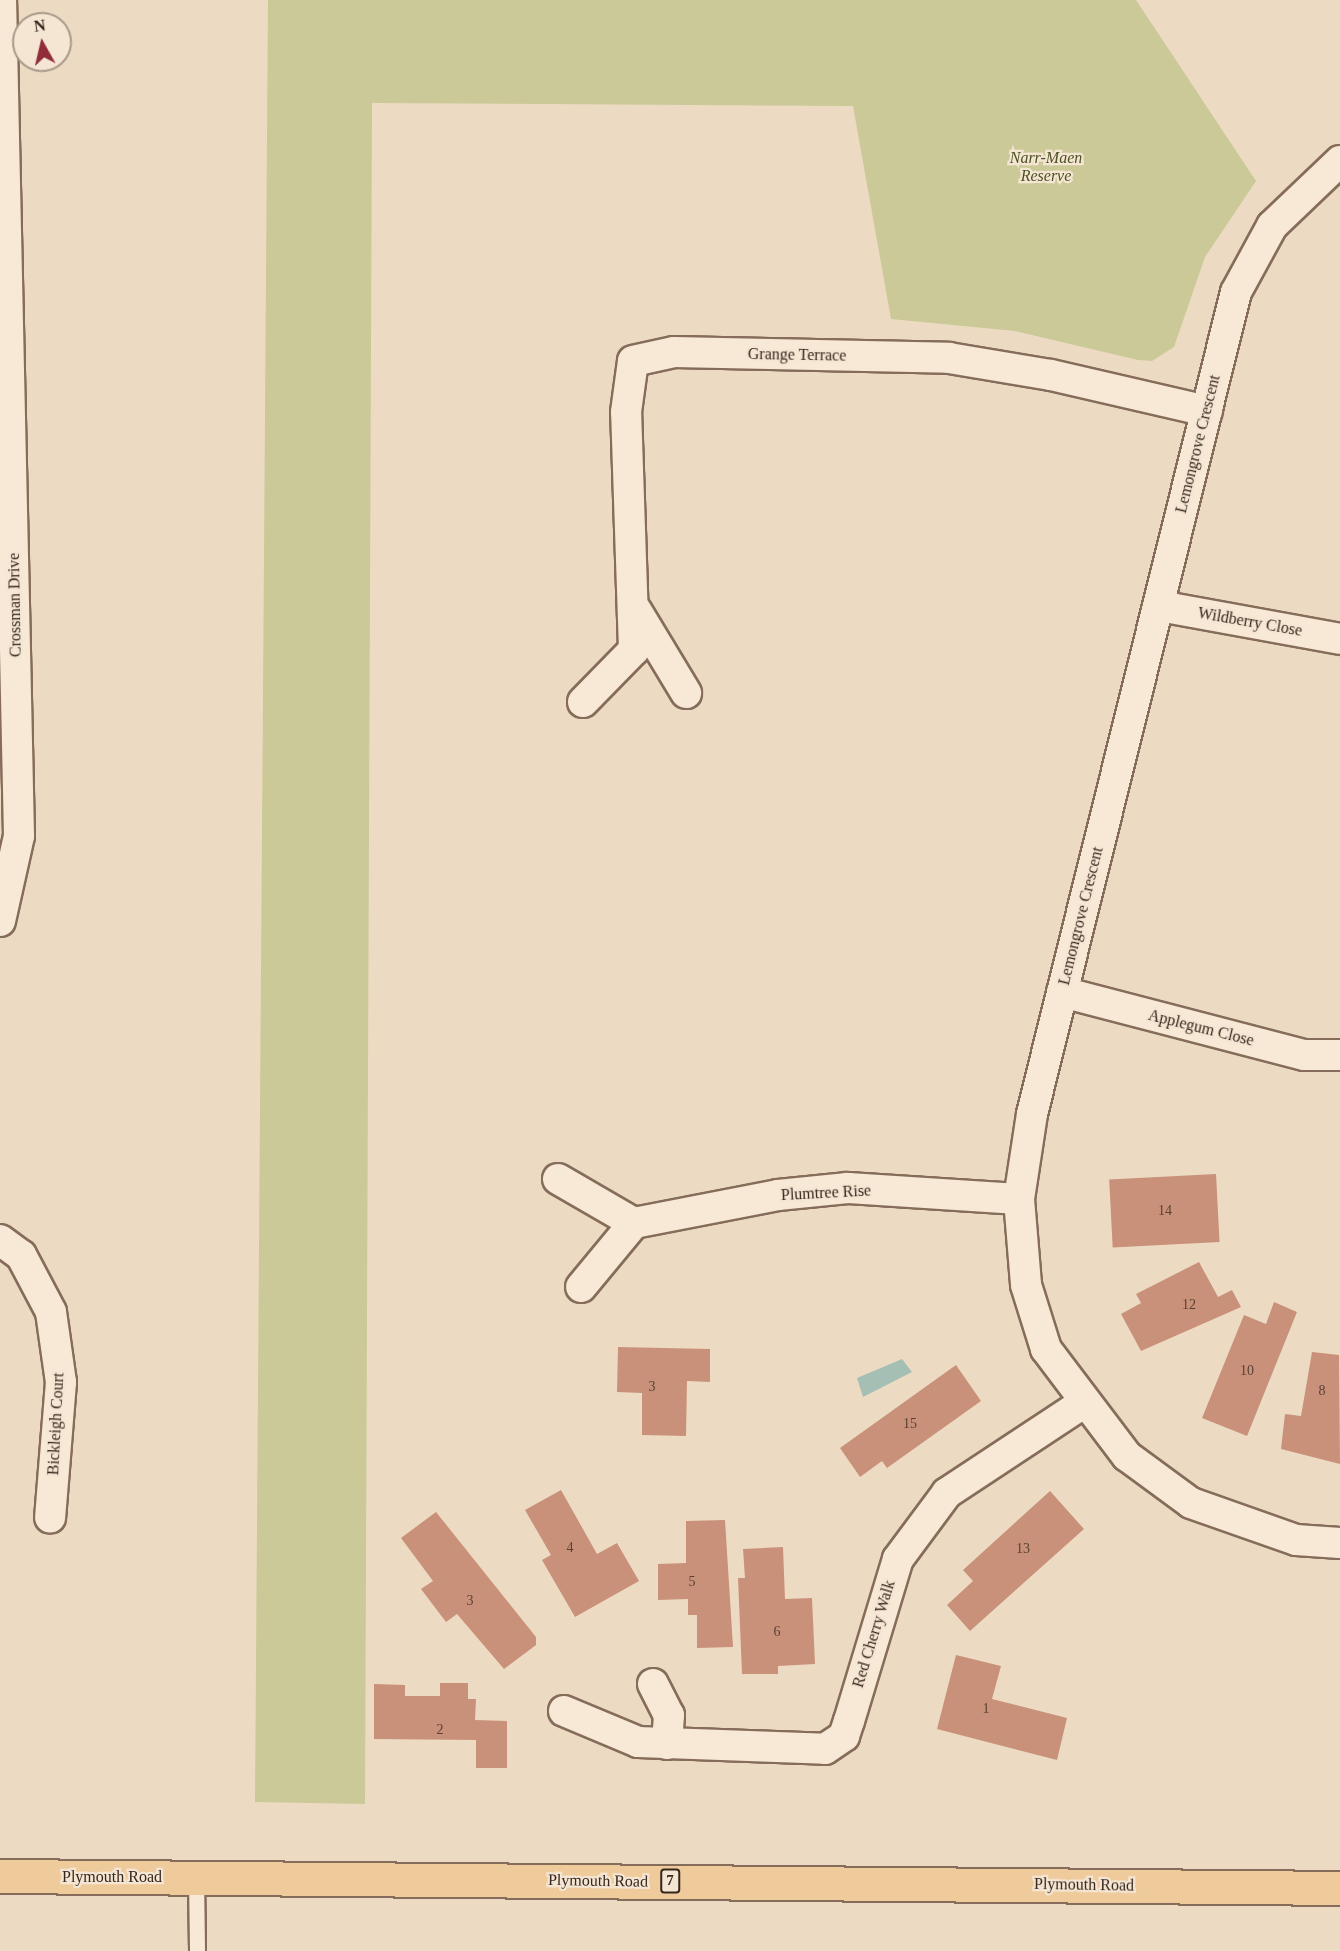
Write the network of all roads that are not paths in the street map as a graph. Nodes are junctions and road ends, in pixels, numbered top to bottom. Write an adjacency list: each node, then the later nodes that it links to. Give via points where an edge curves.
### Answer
1 (2, 18): 9 (street, Crossman Drive, via 19,836)
2 (1340, 161): 3 (street, Lemongrove Crescent, via 1297,197 1252,258 1236,292)
3 (1207, 411): 4 (street, Lemongrove Crescent); 5 (street, Grange Terrace, via 1052,375 948,358 674,352 633,361 626,412)
4 (1159, 606): 6 (street, Wildberry Close); 10 (street, Lemongrove Crescent)
5 (636, 610): 7 (street, Grange Terrace); 8 (street, Grange Terrace, via 634,650)
6 (1340, 639)
7 (686, 693)
8 (584, 702)
9 (0, 921)
10 (1062, 992): 11 (street, Applegum Close, via 1304,1054); 13 (street, Lemongrove Crescent, via 1032,1114)
11 (1340, 1055)
12 (558, 1179): 14 (street)
13 (1019, 1199): 14 (street, Plumtree Rise, via 848,1188 778,1195); 17 (street, Lemongrove Crescent, via 1026,1285 1042,1338)
14 (634, 1222): 16 (street)
15 (0, 1240): 18 (street, Bickleigh Court, via 21,1255 51,1312 61,1382)
16 (581, 1287)
17 (1082, 1404): 19 (street, Lemongrove Crescent, via 1127,1456 1191,1503 1296,1540); 22 (street, Red Cherry Walk, via 946,1494 898,1559 844,1736 825,1749)
18 (50, 1518)
19 (1340, 1543)
20 (653, 1684): 22 (street, via 669,1715)
21 (564, 1711): 22 (street, Red Cherry Walk, via 638,1742)
22 (667, 1743)
23 (0, 1876): 24 (main road, Plymouth Road / 7)
24 (196, 1877): 25 (main road, Plymouth Road / 7); 26 (lane)
25 (1340, 1888)
26 (197, 1951)

